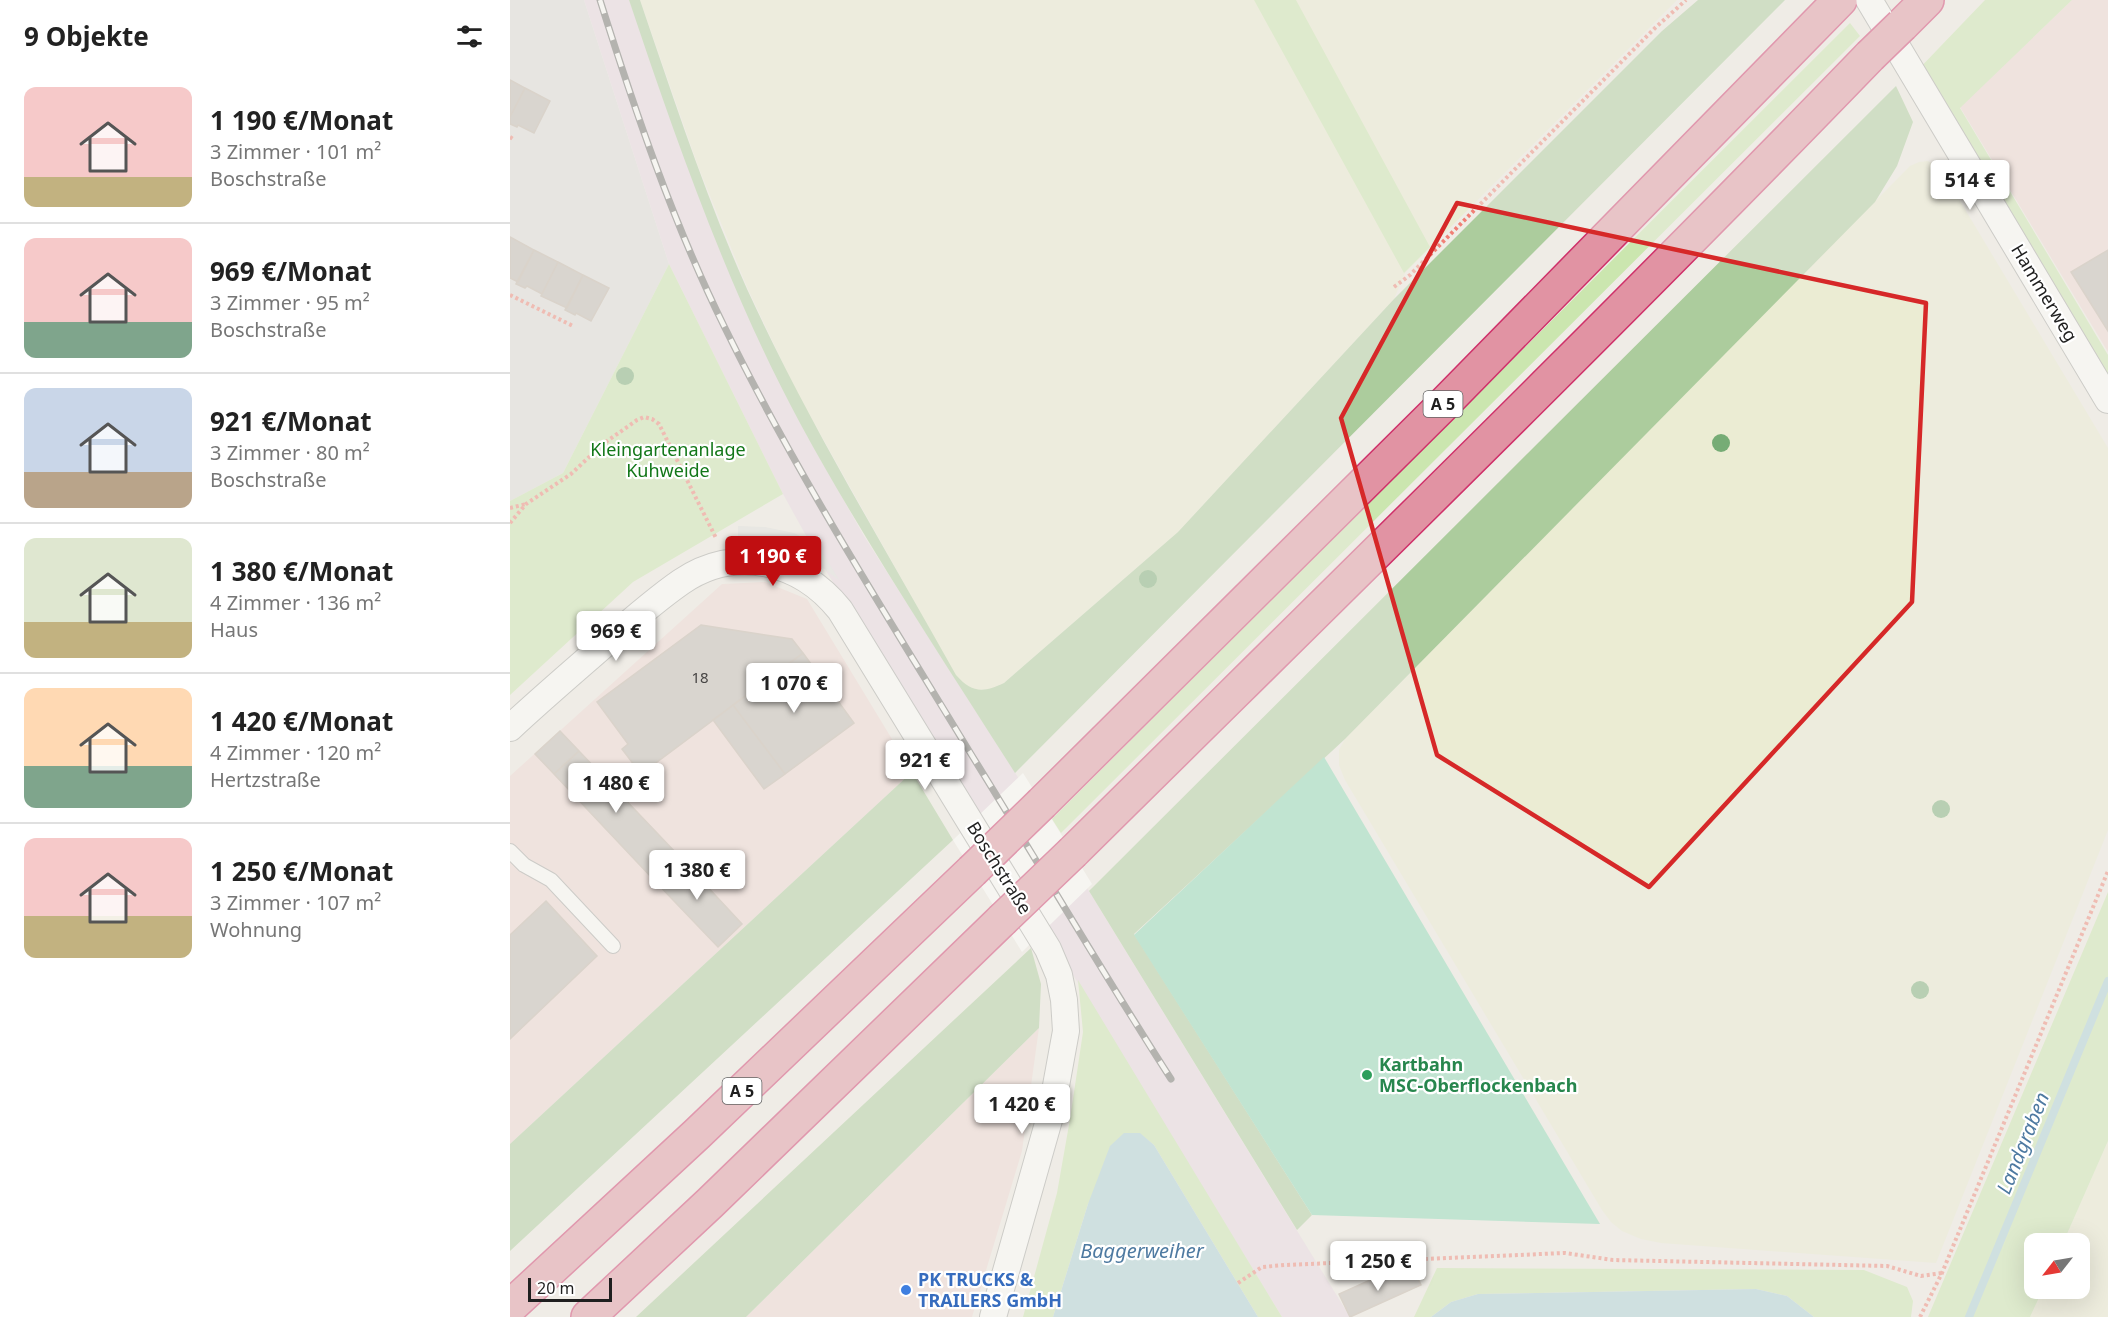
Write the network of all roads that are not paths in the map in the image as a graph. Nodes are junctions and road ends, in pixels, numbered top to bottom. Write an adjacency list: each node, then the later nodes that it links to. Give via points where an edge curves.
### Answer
1 (1840, 0): 8 (highway, A 5, bridge, via 1441,407 1042,803)
2 (1869, 0): 4 (street, Hammerweg)
3 (1927, 0): 9 (highway, bridge, via 1073,852)
4 (2108, 400)
5 (510, 728): 10 (street, Boschstraße, via 602,646 682,582 705,570 725,563 768,563 809,579 840,610 1048,949 1059,975 1066,1031 1051,1113)
6 (510, 850): 7 (lane, via 524,865 550,880)
7 (613, 946)
8 (510, 1307)
9 (588, 1317)
10 (993, 1317)

